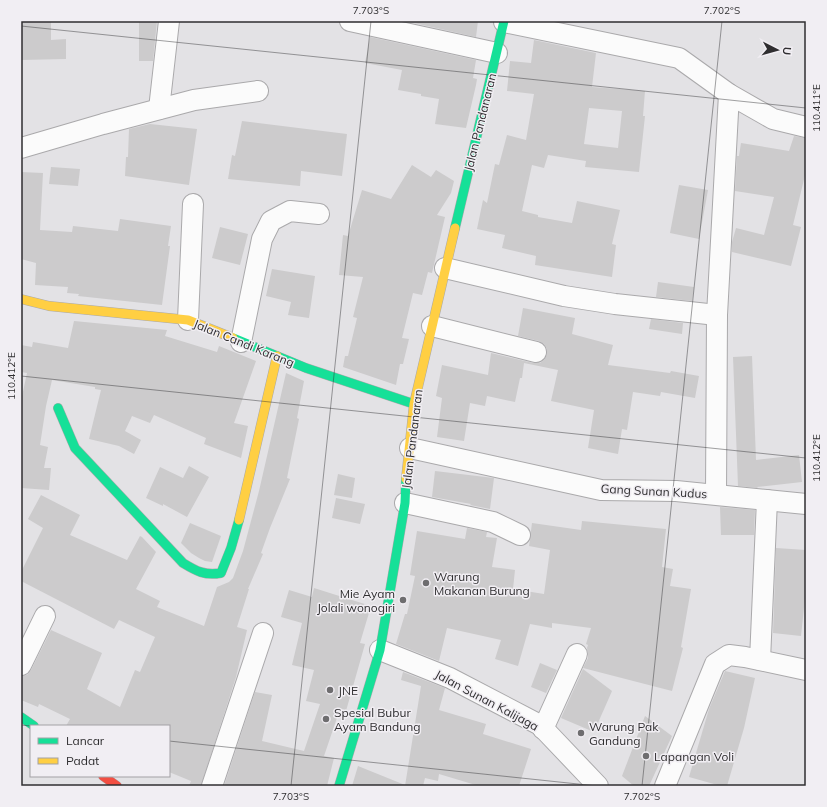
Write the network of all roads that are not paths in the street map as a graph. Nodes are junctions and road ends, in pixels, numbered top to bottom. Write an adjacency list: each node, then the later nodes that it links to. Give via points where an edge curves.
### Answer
1 (169, 21): 7 (street)
2 (350, 21): 4 (street)
3 (504, 21): 4 (street, Jalan Pandanaran); 6 (street, via 679,58)
4 (497, 53): 12 (street, Jalan Pandanaran)
5 (258, 92): 7 (street, via 194,100)
6 (729, 94): 8 (street, via 773,119); 14 (street)
7 (159, 109): 9 (street)
8 (806, 128)
9 (21, 148)
10 (193, 204): 15 (street)
11 (319, 214): 17 (street, via 290,211 271,221 262,239)
12 (445, 268): 14 (street, via 564,296); 16 (street, Jalan Pandanaran)
13 (21, 299): 15 (street, Jalan Candi Karang, via 49,306)
14 (717, 315): 23 (street)
15 (188, 320): 17 (street, Jalan Candi Karang)
16 (432, 326): 18 (street); 20 (street, Jalan Pandanaran)
17 (241, 342): 19 (street, Jalan Candi Karang)
18 (536, 352)
19 (277, 356): 20 (street, Jalan Candi Karang); 21 (street, via 231,548 220,573 212,575 202,575 183,563 75,448)
20 (414, 404): 22 (street, Jalan Pandanaran)
21 (58, 408)
22 (410, 448): 23 (street, Gang Sunan Kudus, via 601,490); 25 (street, Jalan Pandanaran)
23 (716, 494): 24 (street, Gang Sunan Kudus)
24 (767, 500): 26 (street, Gang Sunan Kudus); 32 (street)
25 (405, 503): 27 (street, via 493,522); 30 (street, Jalan Pandanaran)
26 (806, 504)
27 (520, 535)
28 (45, 616): 33 (street)
29 (263, 633): 40 (street)
30 (380, 650): 37 (street, Jalan Sunan Kalijaga, via 450,678 540,725); 41 (street, Jalan Pandanaran)
31 (577, 654): 37 (street)
32 (760, 660): 34 (street); 43 (street, via 729,655 715,664)
33 (21, 665)
34 (806, 670)
35 (21, 717): 36 (street)
36 (33, 725)
37 (543, 729): 42 (street, Jalan Sunan Kalijaga)
38 (104, 777): 39 (street)
39 (117, 786)
40 (212, 786)
41 (339, 786)
42 (598, 786)
43 (665, 786)

